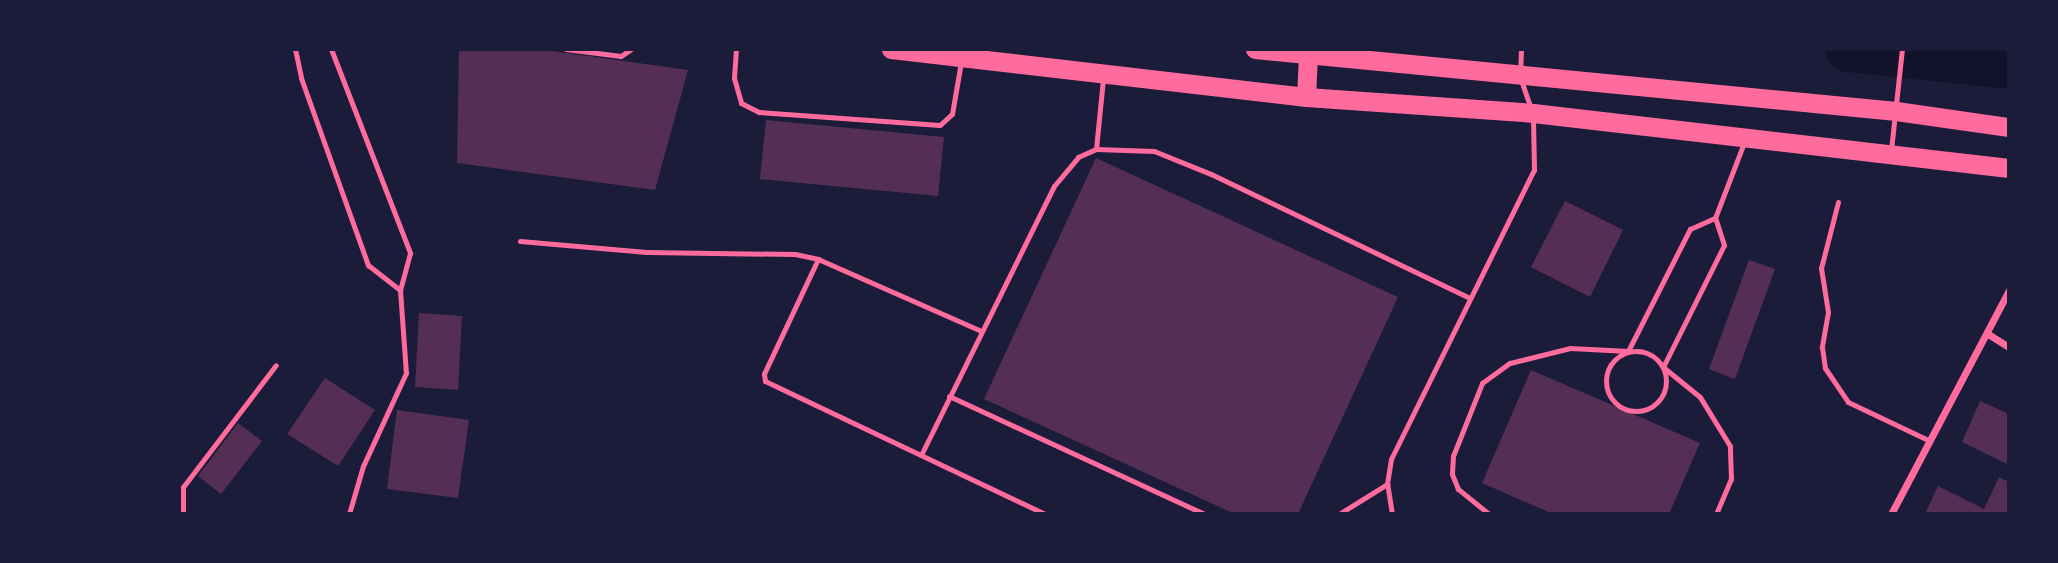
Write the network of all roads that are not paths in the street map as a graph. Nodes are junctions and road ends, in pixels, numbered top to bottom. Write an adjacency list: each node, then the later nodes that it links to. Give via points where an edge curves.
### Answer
1 (295, 49): 26 (lane, via 301,78 368,265)
2 (331, 49): 26 (lane, via 410,253)
3 (566, 49): 4 (lane, via 621,56)
4 (631, 49)
5 (736, 49): 11 (lane, via 734,78 741,103 760,112 940,125 952,114)
6 (891, 49): 11 (highway)
7 (1255, 49): 10 (highway)
8 (1521, 49): 13 (lane)
9 (1902, 49): 15 (lane)
10 (1308, 55): 13 (highway); 14 (highway)
11 (961, 57): 12 (highway)
12 (1104, 74): 14 (highway); 19 (lane)
13 (1521, 77): 15 (highway); 16 (lane)
14 (1306, 97): 16 (highway)
15 (1896, 111): 17 (highway); 20 (lane)
16 (1533, 113): 18 (highway); 28 (lane, via 1534,170)
17 (2009, 127)
18 (1746, 138): 20 (highway); 23 (lane)
19 (1096, 149): 28 (lane, via 1154,152 1211,174); 29 (lane, via 1078,157 1054,186)
20 (1891, 153): 21 (highway)
21 (2009, 168)
22 (1838, 202): 36 (lane, via 1821,268 1828,312 1822,347 1825,368 1848,402)
23 (1716, 218): 32 (lane, via 1690,229); 34 (lane, via 1724,245)
24 (520, 241): 25 (lane, via 647,252 777,252)
25 (818, 259): 29 (lane); 37 (lane, via 764,373 765,381)
26 (400, 290): 40 (lane, via 406,373 363,467)
27 (2009, 290): 30 (street)
28 (1470, 298): 38 (lane, via 1391,458)
29 (979, 330): 35 (lane)
30 (1988, 334): 31 (street); 36 (street)
31 (2009, 347)
32 (1628, 351): 34 (lane, via 1642,351); 34 (lane, via 1616,357 1605,381 1617,405 1643,411 1655,405 1667,381); 45 (lane, via 1570,348 1510,363 1489,375 1468,413 1451,474 1458,489)
33 (276, 365): 39 (lane, via 183,487)
34 (1663, 367): 46 (lane, via 1700,397 1730,446 1731,479)
35 (948, 396): 37 (lane); 42 (lane)
36 (1930, 441): 47 (street)
37 (922, 453): 41 (lane)
38 (1387, 484): 43 (lane); 44 (lane)
39 (183, 514)
40 (349, 514)
41 (1045, 514)
42 (1204, 514)
43 (1339, 514)
44 (1392, 514)
45 (1489, 514)
46 (1716, 514)
47 (1891, 514)

